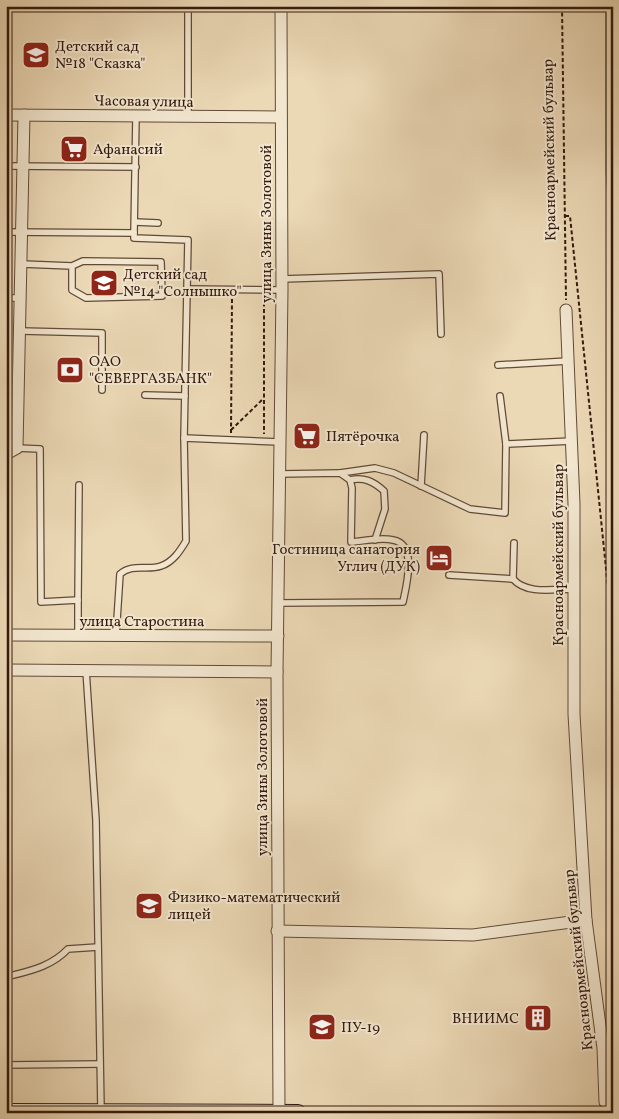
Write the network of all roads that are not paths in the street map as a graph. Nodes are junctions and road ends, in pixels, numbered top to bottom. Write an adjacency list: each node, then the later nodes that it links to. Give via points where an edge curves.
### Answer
1 (188, 6): 6 (lane)
2 (281, 6): 7 (street, улица Зины Золотовой)
3 (6, 115): 4 (street, Часовая улица)
4 (24, 115): 5 (street, Часовая улица); 9 (street)
5 (136, 116): 6 (street, Часовая улица); 10 (lane)
6 (188, 117): 7 (street, Часовая улица)
7 (281, 117): 18 (street, улица Зины Золотовой)
8 (6, 166): 9 (lane)
9 (24, 166): 10 (lane); 14 (street)
10 (136, 167): 11 (lane)
11 (135, 222): 12 (lane); 15 (lane)
12 (158, 223)
13 (6, 232): 14 (lane)
14 (22, 232): 15 (lane); 16 (street)
15 (134, 233): 19 (lane, via 134,238 188,240)
16 (22, 264): 17 (lane); 21 (street)
17 (72, 266): 17 (lane, via 72,290 86,298 162,296 161,262 83,262)
18 (282, 285): 19 (lane, via 264,290); 24 (lane, via 439,274); 34 (street, улица Зины Золотовой)
19 (188, 289): 29 (lane)
20 (6, 298): 21 (lane)
21 (22, 298): 23 (street)
22 (566, 310): 25 (street, Красноармейский бульвар)
23 (21, 331): 27 (lane, via 102,333); 36 (street)
24 (441, 334)
25 (568, 361): 26 (lane); 33 (street, Красноармейский бульвар)
26 (498, 365)
27 (102, 390)
28 (145, 395): 29 (lane)
29 (185, 396): 32 (lane)
30 (500, 396): 35 (lane)
31 (424, 435): 42 (lane)
32 (184, 438): 34 (lane); 52 (lane, via 186,541 178,554 161,566 131,568 120,574)
33 (572, 441): 35 (lane); 47 (street, Красноармейский бульвар)
34 (280, 442): 39 (street, улица Зины Золотовой)
35 (506, 444): 42 (lane, via 505,513 470,509)
36 (17, 448): 37 (street); 48 (lane, via 40,448 42,602)
37 (6, 454)
38 (340, 473): 39 (lane); 40 (lane); 42 (lane, via 375,468)
39 (280, 474): 49 (street, улица Зины Золотовой)
40 (350, 480): 43 (lane, via 350,542); 43 (lane, via 368,480 384,491 385,508)
41 (79, 485): 48 (lane)
42 (421, 486)
43 (375, 540): 49 (lane, via 394,540 406,550 408,577 403,602)
44 (514, 543): 46 (lane)
45 (449, 575): 46 (lane)
46 (513, 580): 47 (lane, via 520,587)
47 (574, 589): 57 (street, Красноармейский бульвар, via 574,714)
48 (78, 600): 51 (lane)
49 (278, 603): 53 (street, улица Зины Золотовой)
50 (6, 635): 51 (street, улица Старостина)
51 (78, 635): 52 (street, улица Старостина)
52 (116, 635): 53 (street, улица Старостина)
53 (278, 636): 56 (street, улица Зины Золотовой)
54 (6, 670): 55 (street)
55 (86, 670): 56 (street); 59 (lane, via 96,820)
56 (277, 672): 58 (street, улица Зины Золотовой)
57 (586, 920): 58 (street, via 473,935); 63 (street, Красноармейский бульвар, via 602,1048)
58 (277, 931): 65 (street, улица Зины Золотовой)
59 (98, 947): 60 (lane, via 68,949 57,960 35,970); 61 (lane)
60 (6, 977)
61 (100, 1064): 62 (lane); 64 (lane)
62 (6, 1065)
63 (605, 1102)
64 (101, 1112): 65 (street); 66 (street)
65 (279, 1112): 67 (street)
66 (7, 1113)
67 (298, 1113)

